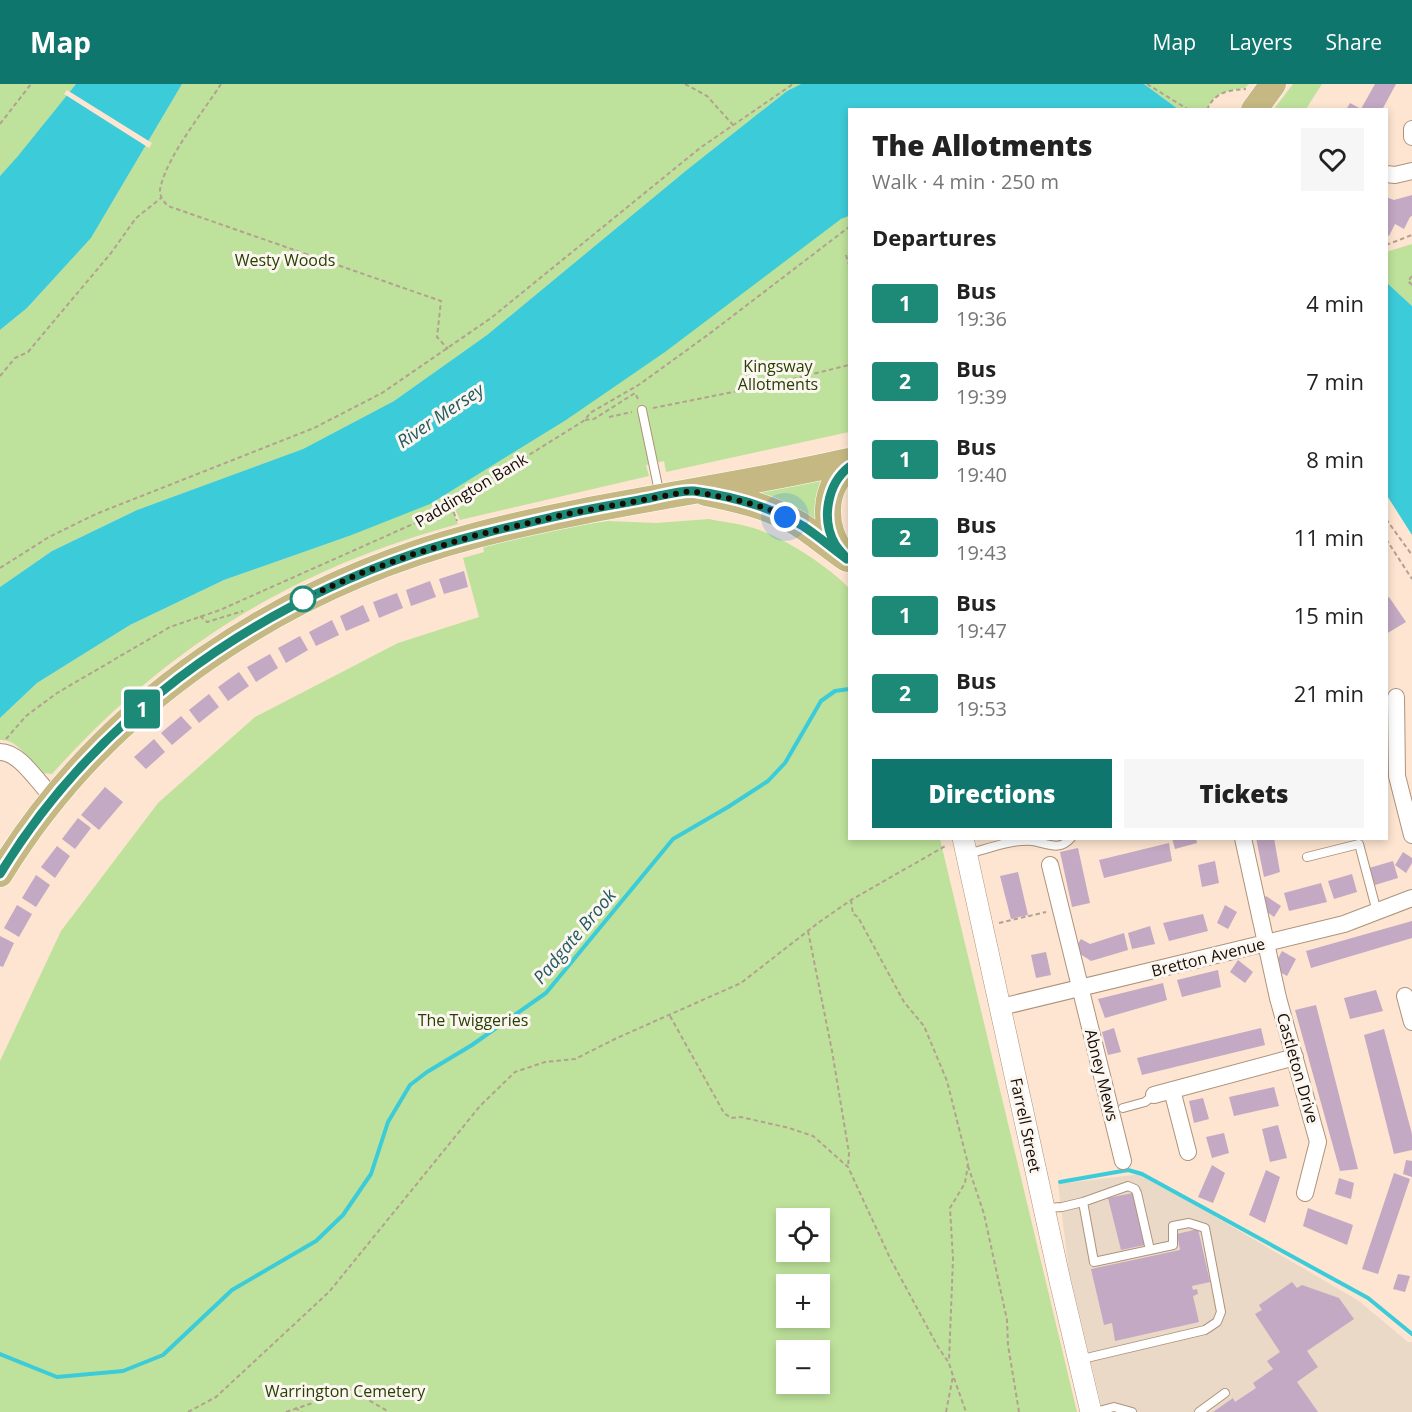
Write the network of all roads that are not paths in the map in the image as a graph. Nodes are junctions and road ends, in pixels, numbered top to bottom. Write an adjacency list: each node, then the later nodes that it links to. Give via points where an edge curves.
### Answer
1 (1412, 129): 2 (street)
2 (1412, 137)
3 (1412, 171): 4 (street)
4 (1388, 174)
5 (642, 410): 9 (lane)
6 (848, 461): 8 (main road)
7 (848, 468): 10 (main road, via 833,487 828,525 835,544)
8 (691, 491): 9 (main road); 10 (main road, via 766,508 803,526)
9 (660, 496): 14 (main road, via 466,538 359,574 303,599 204,658 168,686 108,739)
10 (848, 560)
11 (1396, 697): 13 (street)
12 (3, 746): 14 (street)
13 (1392, 777): 15 (street)
14 (54, 798): 21 (main road)
15 (1412, 835)
16 (1069, 840): 18 (lane, via 1058,846 1028,841)
17 (1243, 840): 24 (street, Castleton Drive)
18 (965, 844): 27 (street, Farrell Street)
19 (1307, 857): 23 (lane, via 1359,844)
20 (1050, 865): 25 (street, Abney Mews)
21 (0, 874)
22 (1412, 898): 23 (street, Bretton Avenue)
23 (1377, 912): 24 (street, Bretton Avenue)
24 (1266, 943): 25 (street, Bretton Avenue); 29 (street, Castleton Drive)
25 (1082, 988): 27 (street, Bretton Avenue); 34 (street, Abney Mews)
26 (1405, 996): 28 (street)
27 (1000, 1007): 37 (street, Farrell Street)
28 (1412, 1022)
29 (1295, 1057): 30 (street); 35 (street, Castleton Drive, via 1318,1142)
30 (1172, 1090): 31 (street); 33 (street)
31 (1154, 1095): 32 (lane)
32 (1123, 1108)
33 (1188, 1152)
34 (1123, 1161)
35 (1305, 1193)
36 (1083, 1202): 37 (lane); 38 (lane, via 1128,1186 1134,1189); 38 (lane, via 1094,1262)
37 (1044, 1208): 39 (street, Farrell Street)
38 (1150, 1250): 39 (lane, via 1173,1245 1173,1226 1190,1223 1205,1228 1221,1312 1217,1322 1205,1330)
39 (1078, 1360): 41 (street, Farrell Street)
40 (1225, 1393): 43 (lane)
41 (1093, 1412): 42 (lane, via 1114,1407)
42 (1132, 1412)
43 (1198, 1412)

